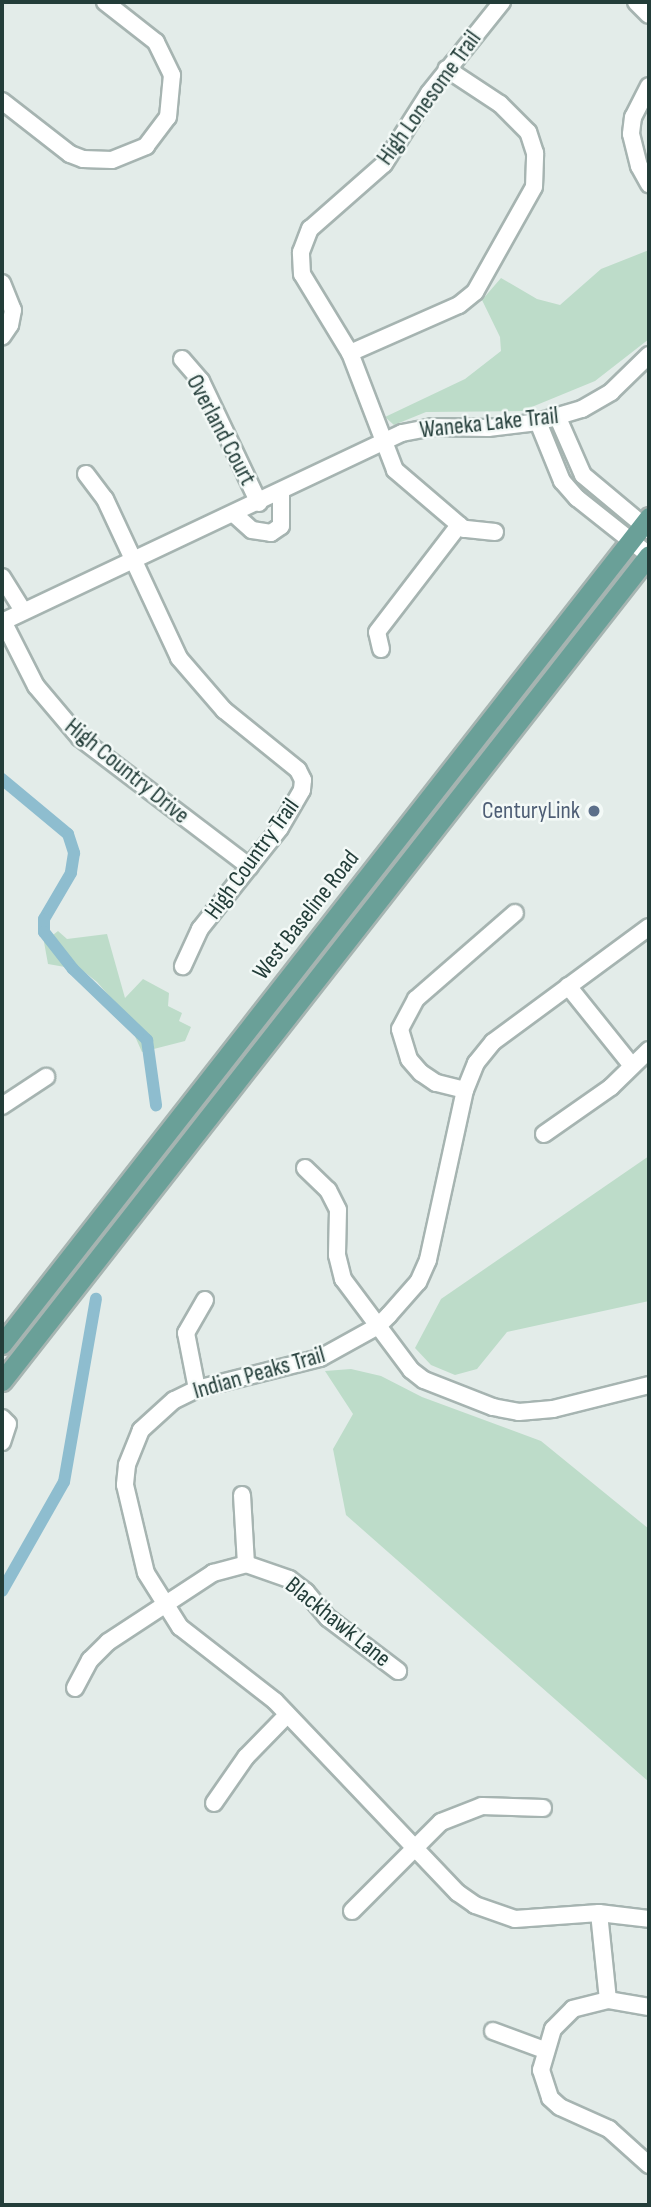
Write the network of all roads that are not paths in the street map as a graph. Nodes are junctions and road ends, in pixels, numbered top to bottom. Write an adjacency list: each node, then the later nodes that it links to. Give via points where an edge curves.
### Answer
1 (105, 2): 7 (street, via 156,42 167,60 174,96 168,117 151,141 120,159 83,159 70,154)
2 (502, 2): 5 (street, High Lonesome Trail)
3 (636, 2): 4 (street)
4 (649, 15)
5 (447, 69): 11 (street, High Lonesome Trail, via 384,164 310,229 301,252 302,274); 11 (street, via 500,104 528,132 535,153 534,187 475,292 459,305)
6 (649, 86): 8 (street, via 633,117 631,134)
7 (2, 101)
8 (649, 184)
9 (2, 283): 10 (street, via 13,310)
10 (2, 337)
11 (350, 353): 16 (street, High Lonesome Trail)
12 (649, 355): 14 (street, Waneka Lake Trail, via 611,392)
13 (182, 359): 19 (street, Overland Court, via 201,382)
14 (558, 418): 15 (street, Waneka Lake Trail); 21 (street, via 583,475)
15 (538, 422): 16 (street, Waneka Lake Trail, via 488,428 432,426 402,433); 24 (street, via 562,481)
16 (383, 446): 18 (street, Waneka Lake Trail); 22 (street, High Lonesome Trail, via 410,486)
17 (86, 474): 26 (street, via 105,499)
18 (281, 493): 19 (street, Waneka Lake Trail); 20 (street, via 281,526 271,533 252,530)
19 (259, 503): 20 (street, Waneka Lake Trail)
20 (234, 513): 26 (street, Waneka Lake Trail)
21 (647, 524): 24 (main road, West Baseline Road)
22 (458, 525): 23 (street); 30 (street, via 377,632)
23 (495, 532)
24 (630, 541): 25 (street); 45 (main road, West Baseline Road)
25 (649, 555): 46 (main road, West Baseline Road)
26 (134, 559): 28 (street, Waneka Lake Trail); 31 (street, High Country Trail, via 179,658 200,686 298,770 303,780 280,828)
27 (2, 577): 28 (street)
28 (23, 611): 29 (street, Waneka Lake Trail)
29 (3, 621): 31 (street, High Country Drive, via 36,686 80,738)
30 (381, 649)
31 (250, 867): 34 (street, High Country Trail, via 200,929)
32 (515, 913): 39 (street, via 416,999 400,1029 409,1059 421,1073 436,1083)
33 (649, 927): 35 (street, Indian Peaks Trail)
34 (183, 966)
35 (568, 986): 37 (street); 39 (street, Indian Peaks Trail, via 493,1042)
36 (649, 1050): 37 (street)
37 (632, 1066): 41 (street, via 611,1087)
38 (46, 1077): 40 (street)
39 (465, 1090): 44 (street, Indian Peaks Trail, via 428,1260 418,1282)
40 (2, 1106)
41 (544, 1134)
42 (305, 1168): 44 (street, via 328,1190 338,1210 337,1255 343,1279)
43 (205, 1300): 48 (street, via 186,1333)
44 (378, 1326): 47 (street, via 424,1380 493,1407 519,1412 553,1409); 48 (street, Indian Peaks Trail, via 320,1358)
45 (2, 1344)
46 (2, 1381)
47 (649, 1384)
48 (197, 1389): 53 (street, Indian Peaks Trail, via 153,1415 132,1447 127,1465 125,1485 136,1538 146,1573)
49 (2, 1418): 50 (street, via 8,1424)
50 (2, 1441)
51 (242, 1495): 52 (street)
52 (246, 1564): 53 (street, via 214,1573); 54 (street, Blackhawk Lane, via 289,1579 328,1618)
53 (163, 1605): 55 (street, via 108,1642 90,1660); 56 (street, Indian Peaks Trail, via 191,1637)
54 (398, 1671)
55 (75, 1688)
56 (287, 1715): 57 (street, via 246,1758); 59 (street, Indian Peaks Trail)
57 (214, 1803)
58 (544, 1808): 59 (street, via 493,1805 461,1811)
59 (413, 1847): 60 (street); 61 (street, Indian Peaks Trail, via 457,1893 494,1914 536,1920)
60 (352, 1911)
61 (599, 1913): 62 (street, Indian Peaks Trail); 63 (street)
62 (649, 1919)
63 (608, 2000): 64 (street); 66 (street, via 573,2009 560,2018)
64 (649, 2007)
65 (493, 2031): 66 (street)
66 (544, 2050): 67 (street, via 541,2070 550,2098 609,2129)
67 (649, 2165)

